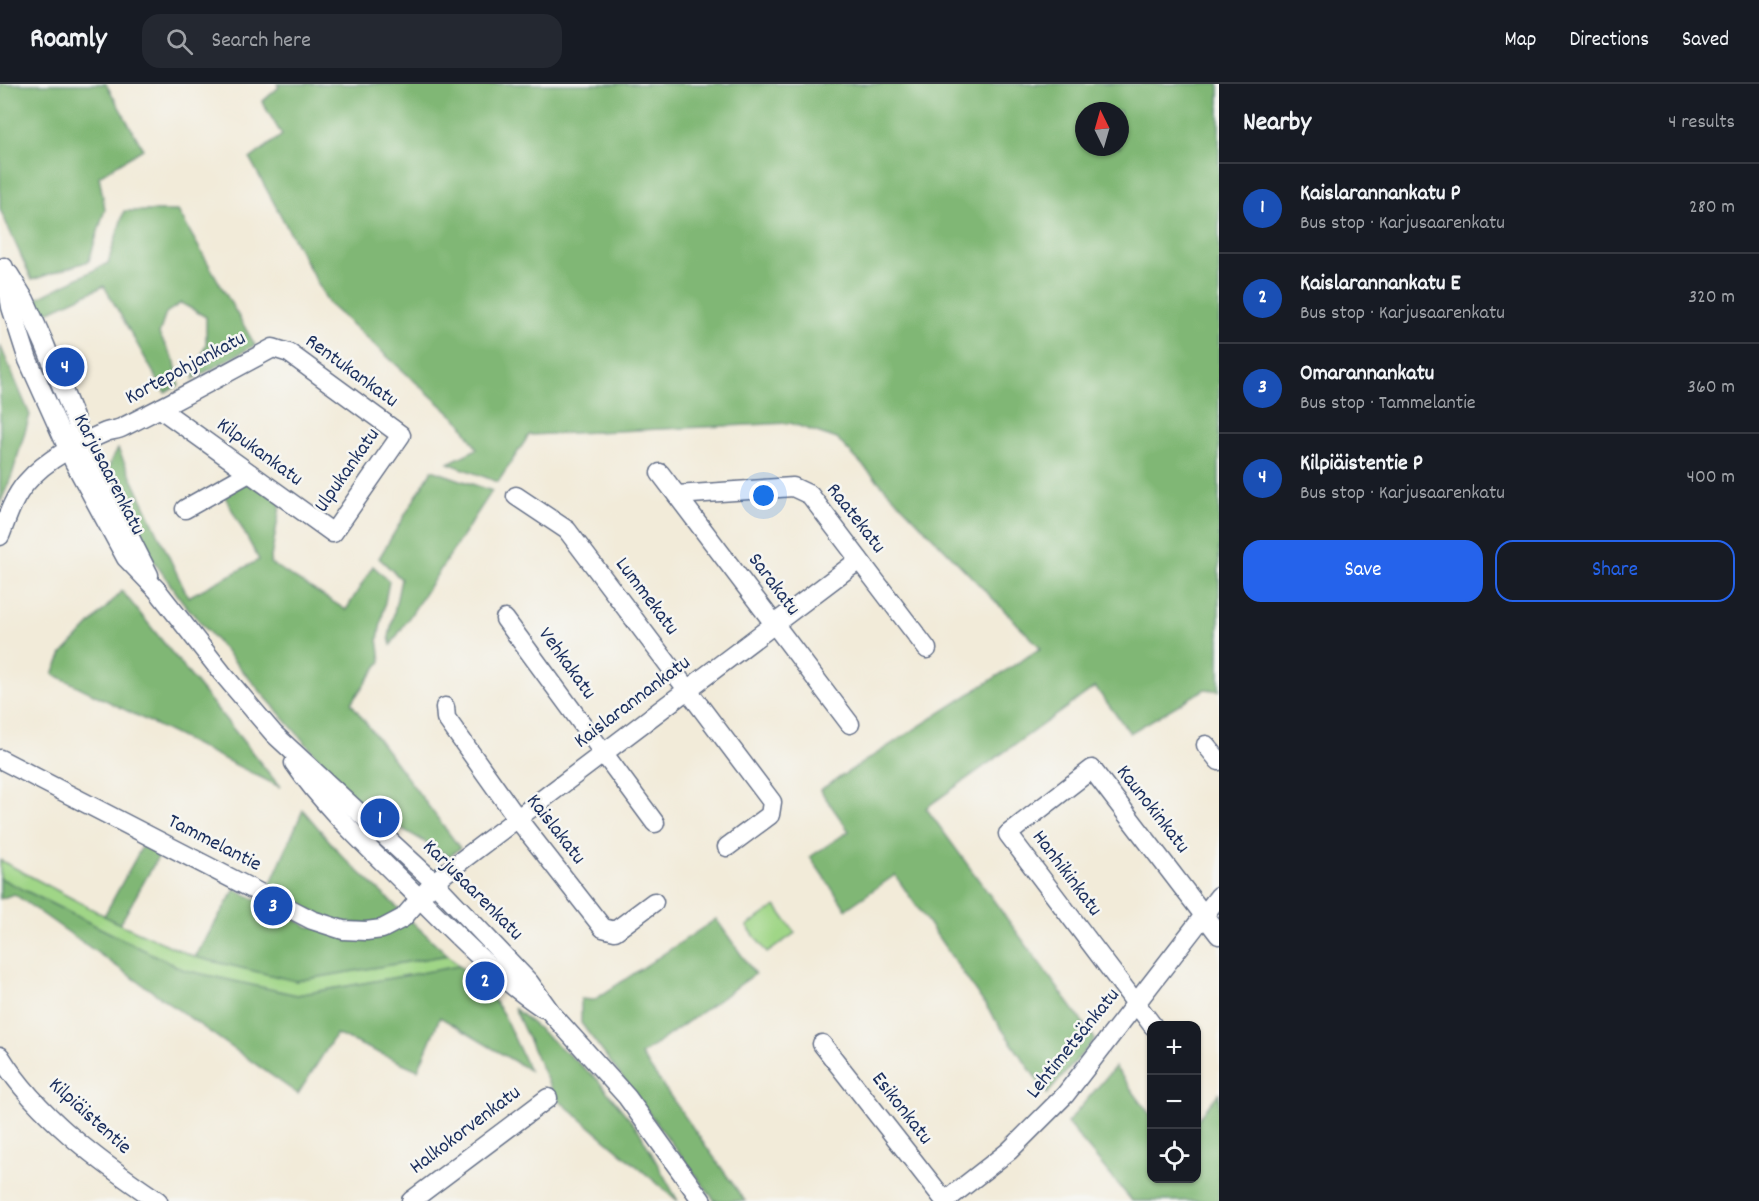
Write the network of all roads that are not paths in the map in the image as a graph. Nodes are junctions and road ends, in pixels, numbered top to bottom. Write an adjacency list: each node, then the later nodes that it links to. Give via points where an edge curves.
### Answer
1 (2, 264): 5 (street, Karjusaarenkatu, via 28,360)
2 (273, 348): 3 (street, Kortepohjankatu); 4 (street, Rentukankatu, via 289,353)
3 (162, 407): 5 (street, Kortepohjankatu, via 120,429 100,450); 6 (street, Kilpukankatu)
4 (401, 435): 11 (street, Ulpukankatu)
5 (78, 453): 12 (street, via 57,469 38,472 26,483); 20 (street, Karjusaarenkatu, via 126,558 157,590)
6 (249, 473): 10 (street); 11 (street, Kilpukankatu)
7 (660, 473): 8 (street, Sarakatu)
8 (677, 495): 13 (street, Raatekatu, via 793,487 810,495); 15 (street, Sarakatu)
9 (516, 496): 17 (street, Lummekatu, via 567,530)
10 (185, 509)
11 (333, 533)
12 (0, 536)
13 (859, 560): 15 (street, Kaislarannankatu); 16 (street, Raatekatu)
14 (504, 619): 22 (street, Vehkakatu)
15 (775, 624): 17 (street, Kaislarannankatu); 19 (street, Sarakatu)
16 (927, 649)
17 (687, 690): 22 (street, Kaislarannankatu); 28 (street, Lummekatu, via 772,802 770,815)
18 (445, 707): 26 (street, Kaislakatu, via 446,718)
19 (850, 724)
20 (274, 734): 29 (street, Karjusaarenkatu); 31 (street, Karjusaarenkatu, via 304,778)
21 (1206, 745): 24 (street)
22 (603, 754): 26 (street, Kaislarannankatu); 27 (street, Vehkakatu)
23 (0, 759): 31 (street, Tammelantie, via 312,920 343,930 382,929 404,918)
24 (1219, 761)
25 (1092, 769): 33 (street, Kaunokinkatu); 35 (street, Hanhikinkatu, via 1008,834)
26 (517, 818): 29 (street, Kaislarannankatu); 32 (street, Kaislakatu, via 603,928 615,931)
27 (655, 823)
28 (728, 847)
29 (434, 882): 31 (street, Tammelantie); 36 (street, Karjusaarenkatu, via 529,982)
30 (1219, 896): 33 (street, Lehtimetsänkatu)
31 (420, 898): 36 (street, Karjusaarenkatu, via 520,993)
32 (654, 902)
33 (1204, 915): 34 (street, Kaunokinkatu); 35 (street, Lehtimetsänkatu)
34 (1219, 935)
35 (1136, 1004): 37 (street, Hanhikinkatu); 46 (street, Lehtimetsänkatu, via 1065,1095 1009,1151)
36 (552, 1014): 41 (street, Karjusaarenkatu, via 627,1097)
37 (1149, 1021)
38 (822, 1044): 46 (street, Esikonkatu)
39 (0, 1056): 42 (street, Kilpiäistentie, via 52,1119 115,1172)
40 (548, 1098): 43 (street, Halkokorvenkatu)
41 (674, 1163): 44 (street, Karjusaarenkatu); 45 (street, Karjusaarenkatu)
42 (158, 1201)
43 (411, 1201)
44 (691, 1201)
45 (702, 1201)
46 (945, 1201)

